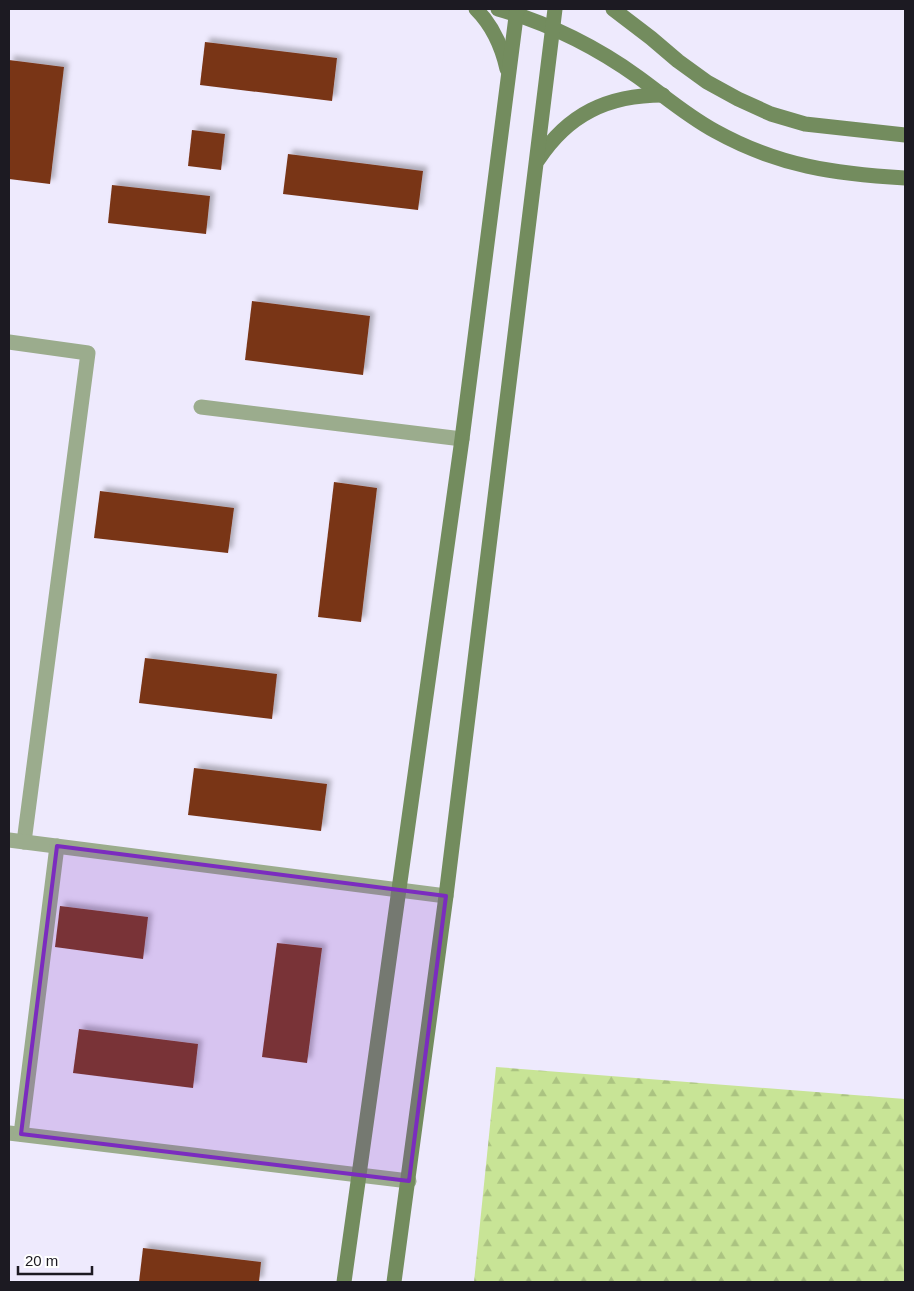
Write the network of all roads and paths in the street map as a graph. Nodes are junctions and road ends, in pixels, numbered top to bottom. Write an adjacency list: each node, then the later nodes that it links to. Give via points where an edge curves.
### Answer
1 (476, 9): 7 (main road, via 499,44)
2 (498, 9): 5 (main road)
3 (555, 9): 6 (main road)
4 (613, 9): 9 (main road, via 678,62 738,100 805,124)
5 (517, 11): 6 (main road); 7 (main road)
6 (553, 28): 8 (main road, via 582,42); 10 (main road)
7 (508, 77): 14 (main road)
8 (663, 96): 10 (main road, via 625,98 589,111 559,134); 11 (main road, via 715,131 770,156 826,171)
9 (905, 135)
10 (536, 164): 18 (main road)
11 (905, 178)
12 (9, 342): 15 (street, via 88,353)
13 (201, 408): 14 (street)
14 (462, 439): 17 (main road)
15 (16, 841): 16 (street)
16 (56, 846): 17 (street); 19 (street)
17 (400, 890): 18 (street); 20 (main road)
18 (446, 896): 21 (main road)
19 (15, 1134): 20 (street)
20 (357, 1175): 21 (street); 22 (main road)
21 (409, 1181): 23 (main road)
22 (344, 1282)
23 (394, 1282)

